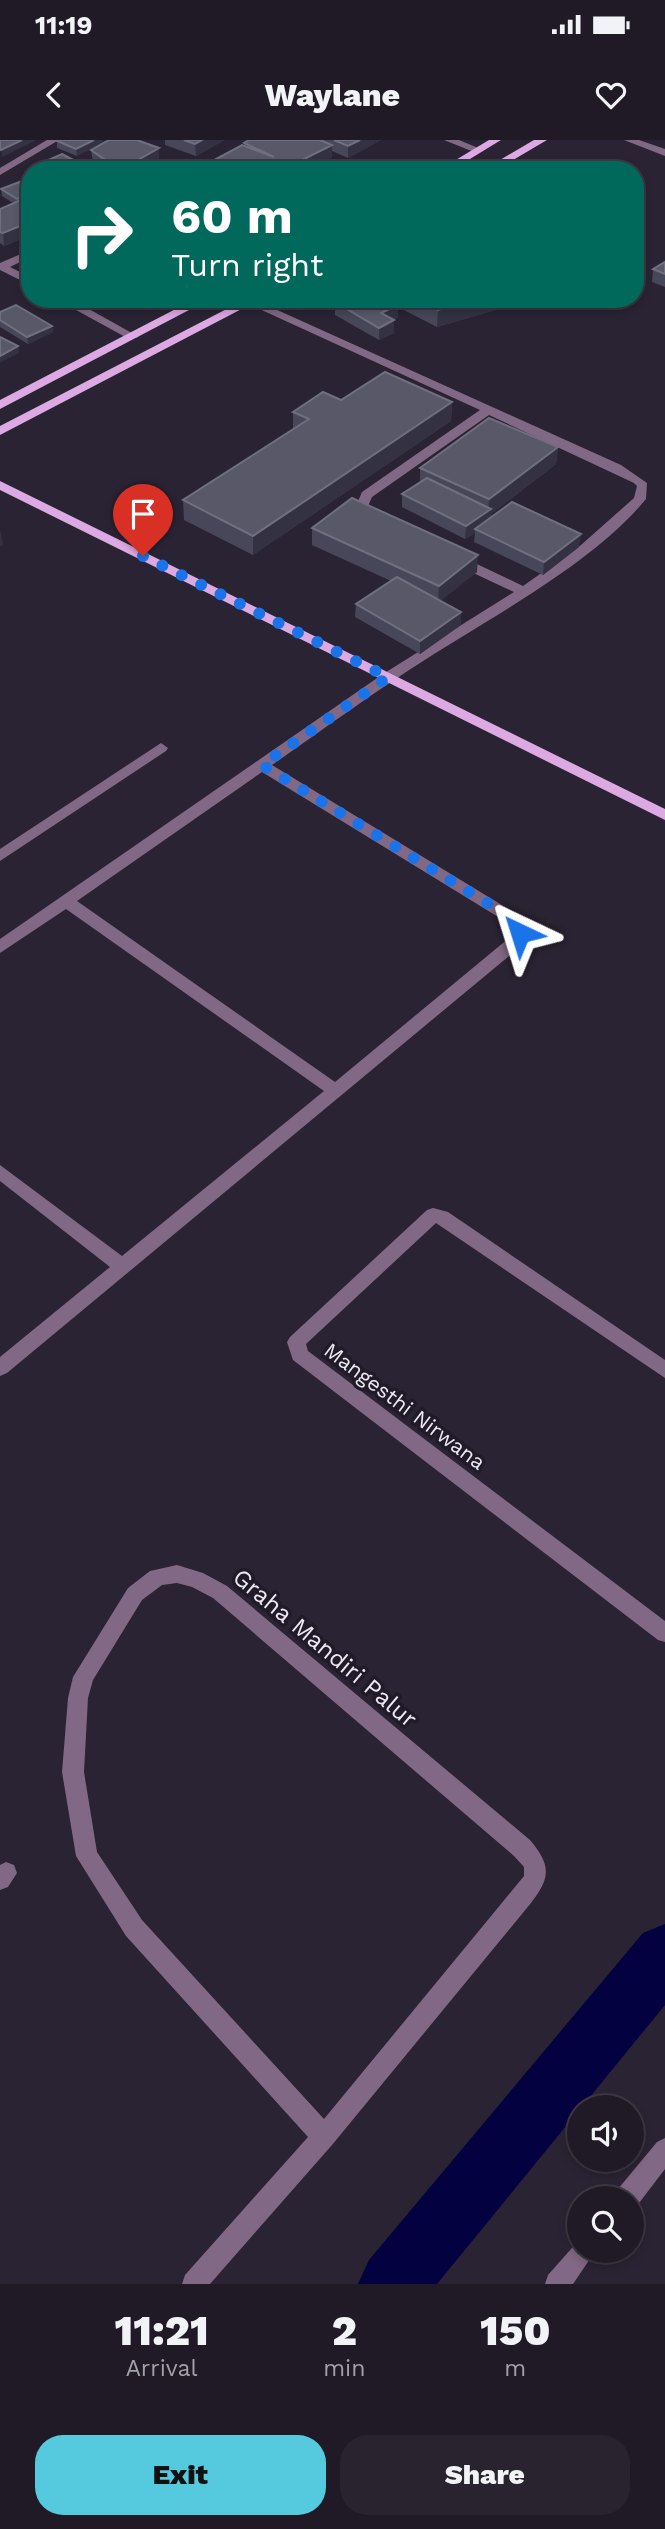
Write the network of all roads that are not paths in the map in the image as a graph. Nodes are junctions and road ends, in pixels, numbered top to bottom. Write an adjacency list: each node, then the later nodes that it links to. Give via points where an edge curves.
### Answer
1 (54, 140): 10 (street)
2 (449, 140): 6 (street)
3 (496, 140): 6 (main road)
4 (541, 140): 9 (main road)
5 (629, 140): 7 (street)
6 (478, 150): 8 (main road)
7 (665, 153)
8 (459, 161)
9 (504, 161)
10 (0, 172)
11 (21, 257): 12 (street)
12 (1, 266): 13 (street)
13 (21, 277)
14 (79, 308): 18 (street)
15 (187, 308): 18 (main road)
16 (239, 308): 21 (main road)
17 (268, 308): 20 (street)
18 (132, 337): 19 (main road)
19 (0, 405)
20 (488, 410): 23 (street, via 366,495 362,506 366,516); 25 (street, via 617,468 643,486 640,499 586,548)
21 (0, 431)
22 (0, 485): 26 (main road)
23 (390, 528)
24 (439, 551): 25 (street)
25 (524, 592): 26 (street)
26 (388, 677): 28 (street); 29 (main road)
27 (160, 748): 30 (street)
28 (262, 765): 31 (street); 33 (street, via 519,926 515,942)
29 (665, 815)
30 (0, 856)
31 (65, 900): 32 (street); 33 (street)
32 (0, 947)
33 (336, 1091): 35 (street)
34 (0, 1172): 35 (street)
35 (122, 1266): 36 (street)
36 (0, 1368)
37 (665, 1370): 38 (street, Mangesthi Nirwana, via 433,1215 296,1342 300,1355)
38 (665, 1633)
39 (324, 2137): 39 (street, Graha Mandiri Palur, via 535,1880 536,1863 220,1592 177,1574 157,1577 135,1594 83,1677 73,1772 87,1856 134,1928); 43 (street, Graha Mandiri Palur)
40 (665, 2150): 41 (street)
41 (636, 2186)
42 (574, 2263): 44 (street)
43 (194, 2284)
44 (557, 2284)

